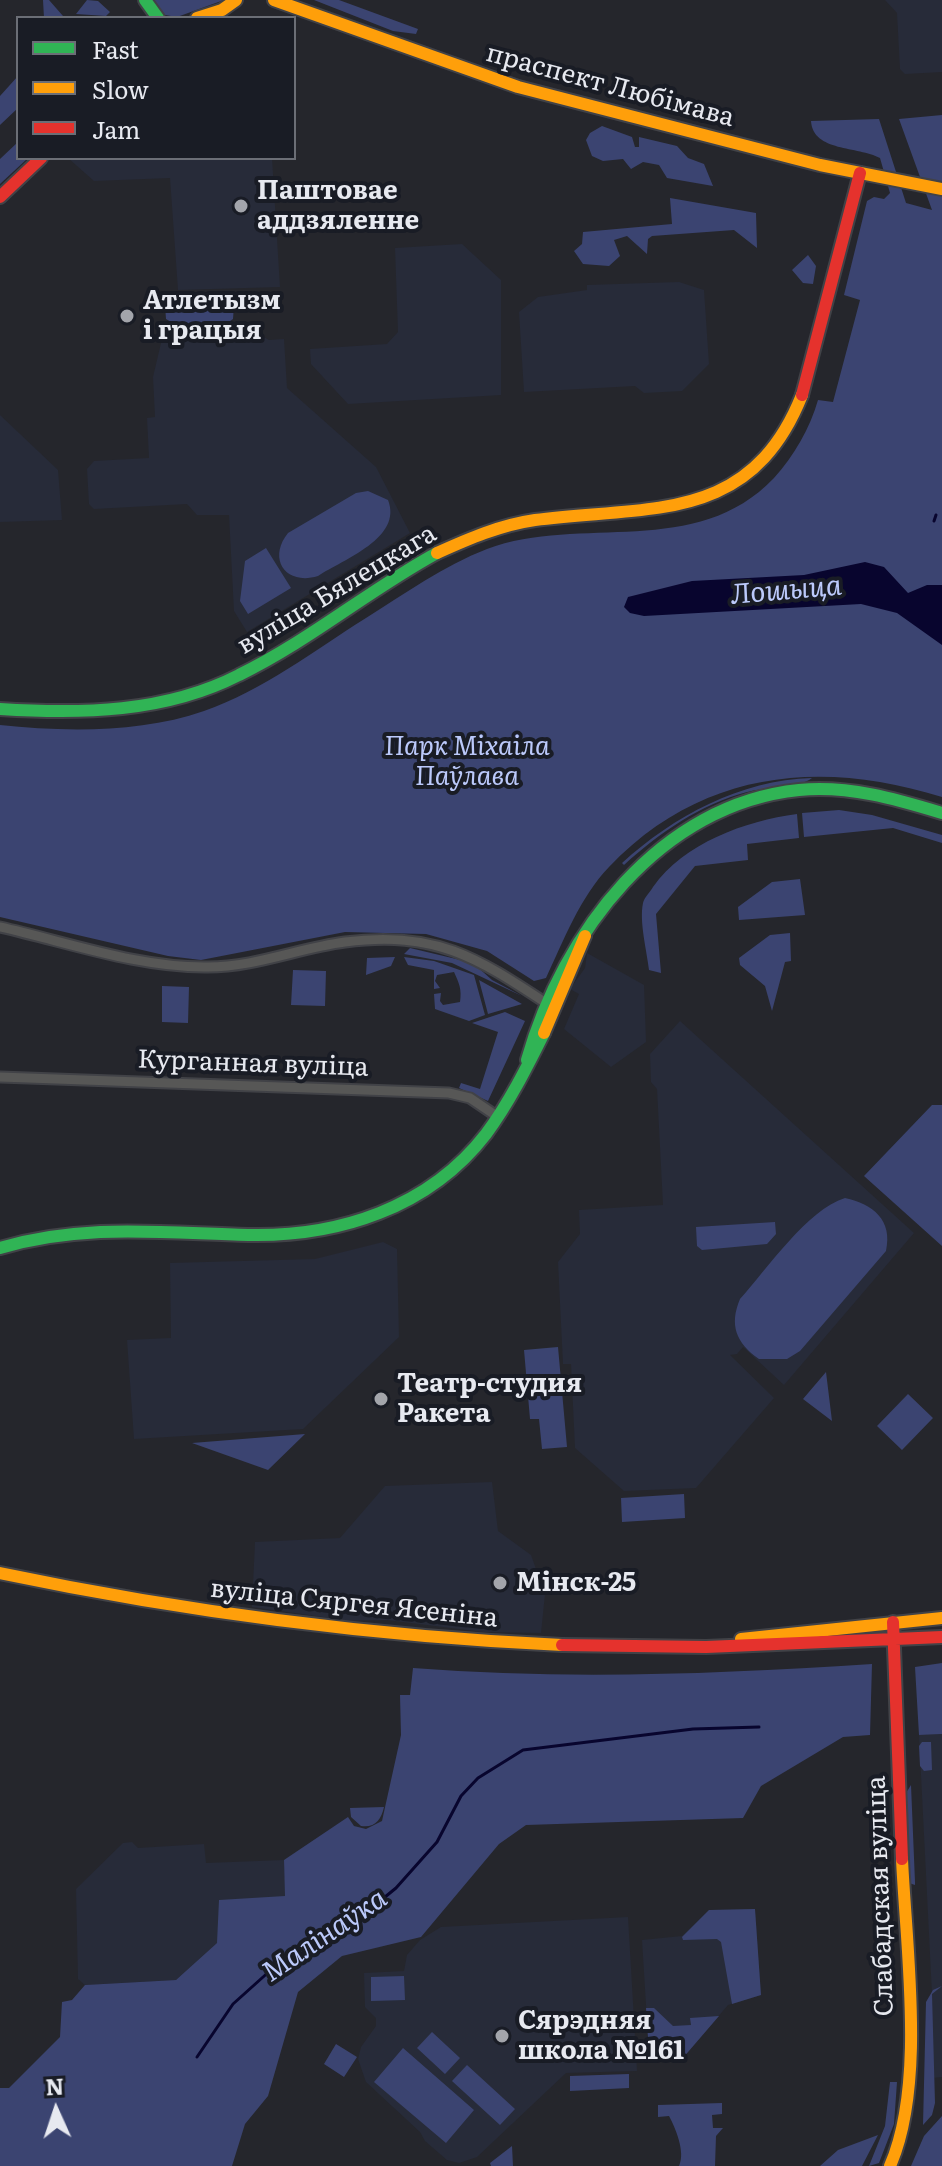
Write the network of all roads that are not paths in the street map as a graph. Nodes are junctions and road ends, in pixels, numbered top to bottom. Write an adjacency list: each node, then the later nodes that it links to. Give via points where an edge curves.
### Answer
1 (236, 0): 3 (main road)
2 (274, 0): 5 (main road, праспект Любімава, via 518,87)
3 (203, 16)
4 (39, 160): 7 (main road)
5 (860, 173): 6 (main road, праспект Любімава); 8 (main road, вуліца Бялецкага, via 796,413 762,461 730,487 662,511 526,522 465,540 423,560 267,661 182,699 90,711)
6 (942, 189)
7 (0, 197)
8 (0, 709)
9 (942, 813): 11 (main road, via 839,789 798,790 736,804 703,818 650,853 611,896 570,956)
10 (0, 927): 11 (street, via 187,967 239,965 346,942 437,944 481,960)
11 (552, 1007): 13 (main road)
12 (0, 1077): 13 (street, Курганная вуліца, via 449,1093 470,1098)
13 (498, 1117): 14 (main road, via 443,1176 397,1207 360,1223 284,1235 117,1228 40,1236)
14 (0, 1248)
15 (0, 1573): 20 (main road, вуліца Сяргея Ясеніна, via 109,1597 336,1630 531,1644)
16 (942, 1618): 17 (main road, вуліца Сяргея Ясеніна)
17 (893, 1622): 19 (main road, Слабадская вуліца); 20 (main road, вуліца Сяргея Ясеніна)
18 (942, 1637): 19 (main road, вуліца Сяргея Ясеніна)
19 (894, 1640): 20 (main road, вуліца Сяргея Ясеніна); 21 (main road, Слабадская вуліца, via 909,2037 908,2097)
20 (707, 1645)
21 (890, 2166)

